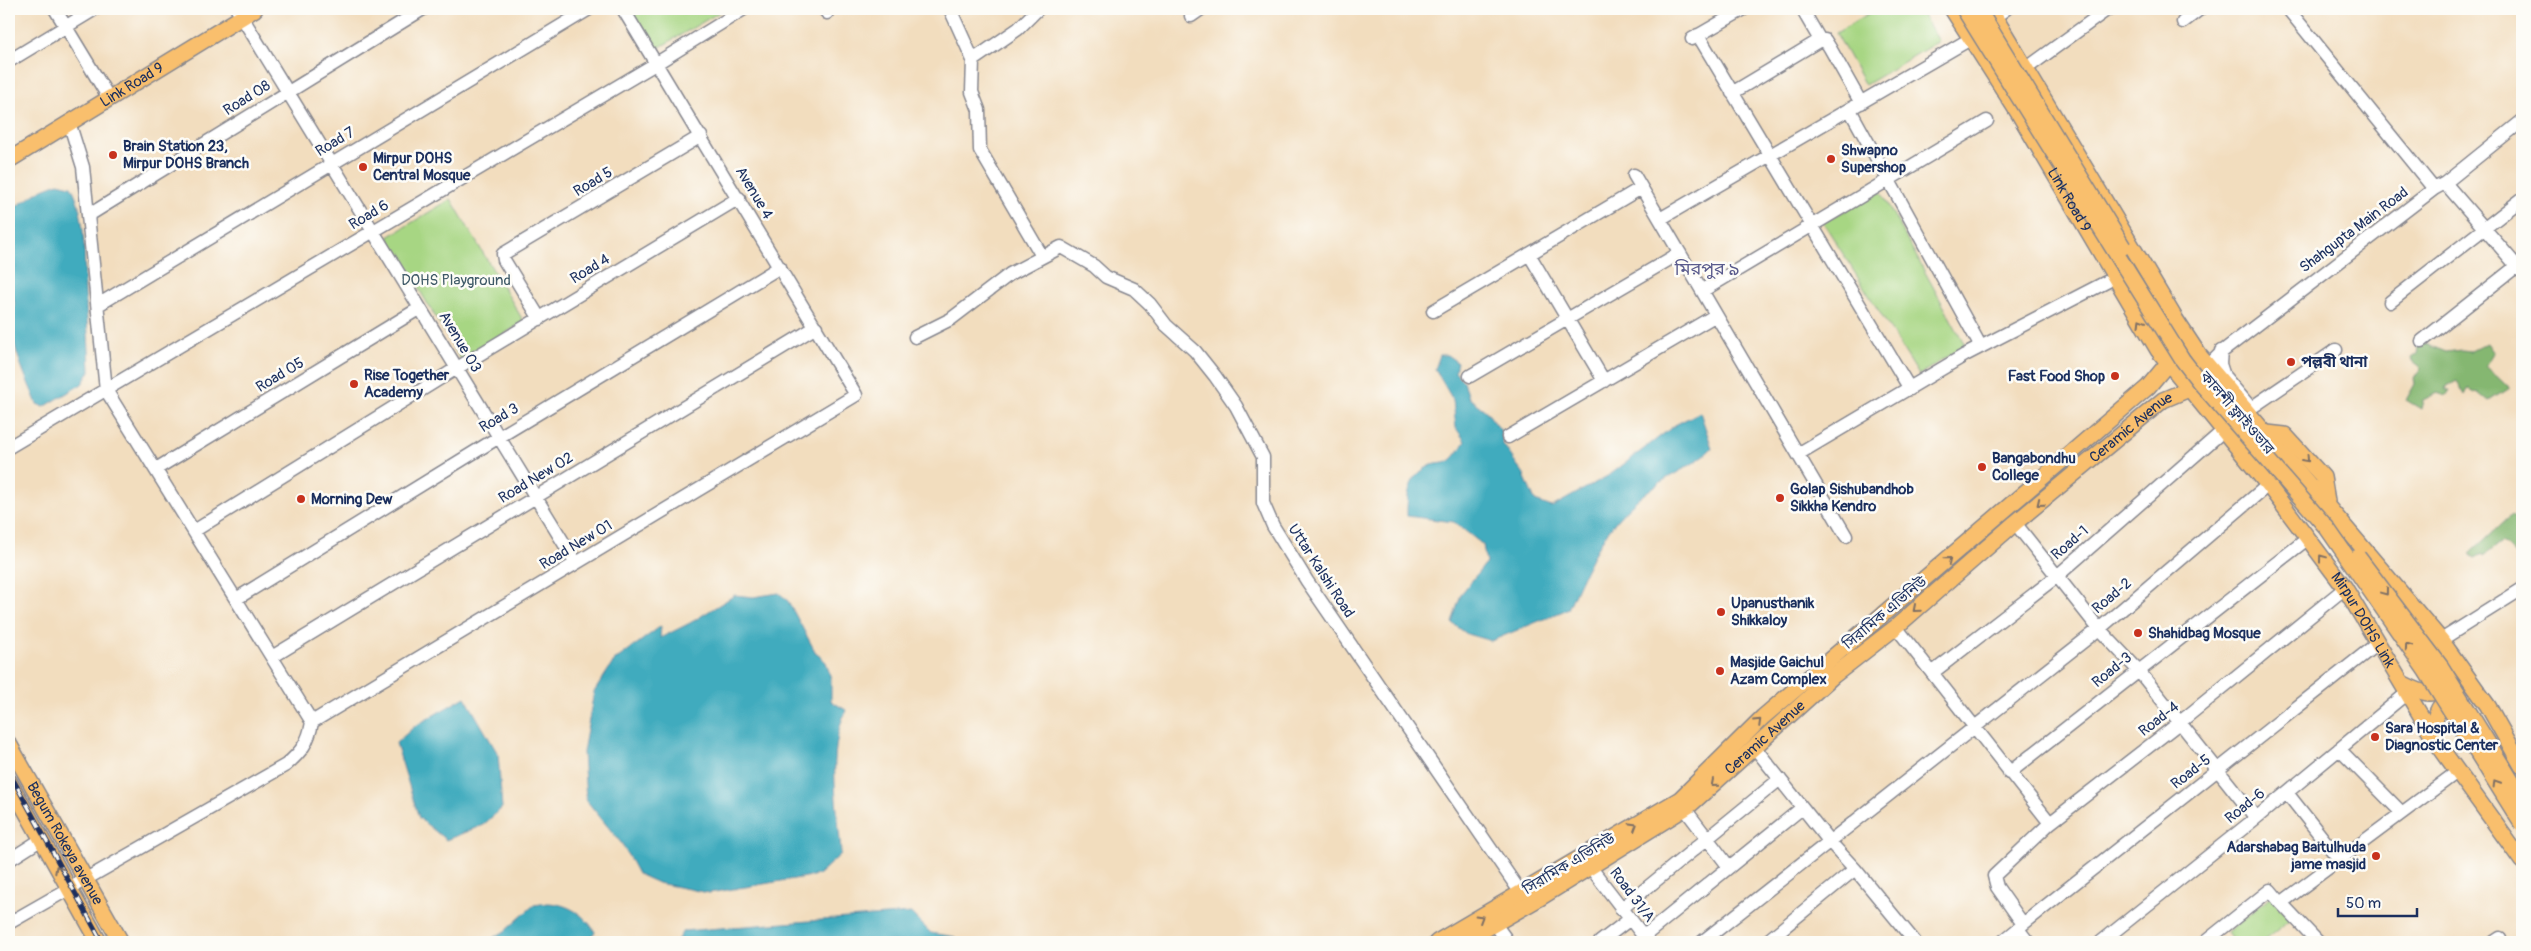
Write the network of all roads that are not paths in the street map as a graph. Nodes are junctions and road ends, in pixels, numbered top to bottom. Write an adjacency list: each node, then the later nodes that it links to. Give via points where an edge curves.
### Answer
1 (55, 9): 20 (street)
2 (95, 9): 20 (street)
3 (423, 9): 27 (street, Road 08)
4 (589, 9): 38 (street, Road 7)
5 (623, 9): 25 (street, Avenue 4)
6 (744, 9): 25 (street, Road 6)
7 (950, 9): 23 (street)
8 (1038, 9): 23 (street, via 1018,29)
9 (1744, 9): 28 (street, via 1694,37)
10 (1802, 9): 22 (street)
11 (1952, 9): 21 (main road, Link Road 9)
12 (1964, 9): 126 (main road, one-way to 12, bridge, via 2426,671 2327,528 2182,359)
13 (1978, 9): 120 (main road, কালশী ফ্লাইওভার, one-way to 120, bridge, via 2180,344 2206,379 2332,522 2387,594 2441,667)
14 (2108, 9): 26 (street)
15 (2200, 9): 19 (street)
16 (2288, 9): 41 (street)
17 (245, 11): 27 (street, Avenue 03); 29 (main road, Link Road 9)
18 (1997, 12): 26 (main road, Link Road 9)
19 (2183, 22)
20 (66, 27): 24 (street); 29 (street)
21 (1972, 38): 30 (street); 55 (main road, Link Road 9)
22 (1820, 40): 28 (street); 30 (street, via 1830,48)
23 (973, 60): 52 (street, via 972,92 979,110 980,150)
24 (9, 61)
25 (657, 63): 35 (street, Avenue 4); 49 (street, Road 6)
26 (2027, 68): 70 (main road, Link Road 9)
27 (288, 92): 38 (street, Avenue 03); 45 (street, Road 08)
28 (1732, 93): 36 (street)
29 (109, 98): 34 (main road, Link Road 9)
30 (1862, 103): 31 (street)
31 (1850, 110): 36 (street); 40 (street)
32 (1988, 121): 40 (street)
33 (2522, 121): 41 (street, Shahgupta Main Road)
34 (69, 122): 37 (main road, Link Road 9); 45 (street, via 83,167)
35 (701, 136): 43 (street, Avenue 4); 62 (street, Road 5, via 503,254)
36 (1769, 156): 46 (street); 47 (street)
37 (9, 160)
38 (331, 162): 49 (street, Avenue 03); 58 (street, Road 7)
39 (1634, 175): 42 (street)
40 (1889, 179): 47 (street); 67 (street)
41 (2440, 186): 48 (street); 69 (street, Shahgupta Main Road)
42 (1642, 188): 46 (street); 51 (street)
43 (739, 198): 53 (street, Avenue 4); 62 (street, Road 4)
44 (2522, 199): 48 (street)
45 (89, 214): 58 (street)
46 (1660, 220): 50 (street)
47 (1810, 226): 56 (street); 75 (street)
48 (2484, 228): 54 (street); 57 (street)
49 (374, 232): 59 (street, Avenue 03); 77 (street, Road 6)
50 (1680, 253): 56 (street); 63 (street)
51 (1529, 254): 60 (street); 63 (street)
52 (1042, 256): 65 (street, via 1010,274 951,319); 138 (street, Uttar Kalshi Road, via 1061,247 1106,277 1134,289 1195,351 1236,406 1263,457 1262,503 1273,526 1307,581)
53 (780, 267): 64 (street, Avenue 4); 80 (street, Road 3)
54 (2520, 267): 66 (street)
55 (2114, 278): 67 (street); 71 (main road, Link Road 9, one-way to 55)
56 (1702, 291): 61 (street)
57 (2390, 302)
58 (98, 304): 77 (street)
59 (420, 308): 72 (street, Avenue 03); 84 (street, Road 05)
60 (1433, 311)
61 (1716, 315): 74 (street); 83 (street)
62 (540, 319): 72 (street, Road 4)
63 (1568, 319): 73 (street); 74 (street)
64 (816, 328): 78 (street, Avenue 4); 86 (street, Road New 02)
65 (915, 337)
66 (2422, 341)
67 (1981, 347): 75 (street)
68 (2336, 350): 69 (street, via 2251,408 2224,376 2220,364)
69 (2223, 351): 70 (street, Shahgupta Main Road)
70 (2203, 360): 98 (main road, one-way to 98)
71 (2168, 363): 76 (main road, Link Road 9); 138 (main road, সিরামিক এভিনিউ, one-way to 71, via 1680,799 1763,717 2148,387)
72 (457, 368): 80 (street, Avenue 03); 88 (street, Road 4)
73 (1470, 376)
74 (1604, 381): 81 (street)
75 (1910, 389): 83 (street)
76 (2188, 389): 79 (main road, Mirpur DOHS Link); 87 (main road, Ceramic Avenue, one-way to 87, via 2163,400)
77 (106, 390): 82 (street, Road 6); 84 (street)
78 (856, 395): 91 (street, Road New 01)
79 (2224, 430): 85 (main road, Mirpur DOHS Link); 92 (street, Road-1)
80 (499, 436): 86 (street, Avenue 03); 95 (street, Road 3)
81 (1508, 438)
82 (9, 447)
83 (1798, 454): 89 (street)
84 (156, 469): 88 (street)
85 (2268, 485): 90 (main road, Mirpur DOHS Link); 97 (street, Road-2)
86 (536, 497): 91 (street, Avenue 03); 101 (street, Road New 02)
87 (2015, 523): 92 (street); 96 (main road, Ceramic Avenue, one-way to 96)
88 (194, 531): 95 (street)
89 (1846, 536)
90 (2307, 539): 93 (main road, Mirpur DOHS Link, one-way to 90); 102 (street, Road-3)
91 (576, 563): 106 (street, Road New 01)
92 (2056, 576): 97 (street); 103 (street, Road-1)
93 (2345, 588): 99 (main road, Mirpur DOHS Link); 107 (street, Road-4)
94 (2522, 589): 98 (street)
95 (236, 599): 101 (street)
96 (1896, 627): 103 (street); 111 (main road, Ceramic Avenue, via 1833,676)
97 (2099, 629): 102 (street); 108 (street, Road-2)
98 (2441, 640): 100 (main road)
99 (2378, 643): 104 (main road, Mirpur DOHS Link); 114 (street, Road-5)
100 (2450, 653): 104 (main road, via 2453,679 2446,687 2429,694); 105 (main road)
101 (272, 657): 106 (street)
102 (2138, 670): 107 (street); 116 (street, Road-3)
103 (1932, 673): 108 (street)
104 (2405, 688): 109 (main road, Mirpur DOHS Link); 112 (street, Road-6)
105 (2488, 706): 109 (main road, via 2464,697 2446,702 2434,716); 113 (main road)
106 (312, 722): 136 (street, via 302,751 286,765)
107 (2179, 723): 114 (street); 125 (street, Road-4)
108 (1973, 727): 116 (street); 129 (street, Road-2)
109 (2438, 743): 115 (main road, Mirpur DOHS Link)
110 (9, 744): 136 (main road, Begum Rokeya avenue)
111 (1755, 748): 117 (street); 122 (main road, Ceramic Avenue, one-way to 122)
112 (2339, 749): 119 (street, Road-6); 123 (street)
113 (2522, 766)
114 (2218, 772): 124 (street); 144 (street, Road-5)
115 (2457, 772): 123 (street); 132 (main road, Mirpur DOHS Link)
116 (2010, 773): 125 (street)
117 (1780, 779): 121 (street); 128 (street)
118 (9, 781): 127 (main road, Begum Rokeya avenue)
119 (2287, 793): 124 (street, Road-6); 130 (street)
120 (2522, 798)
121 (1802, 808): 129 (street); 133 (street)
122 (1685, 809): 128 (street); 134 (main road, Ceramic Avenue)
123 (2401, 812): 130 (street)
124 (2256, 818): 157 (street, Road-6)
125 (2050, 823): 144 (street, Road-4, via 1994,876 1996,887)
126 (2522, 824)
127 (42, 839): 131 (street); 137 (main road, Begum Rokeya avenue, one-way to 127)
128 (1709, 839): 133 (street); 141 (street)
129 (1830, 842): 135 (street); 153 (street, Road-2)
130 (2339, 859): 140 (street)
131 (9, 860)
132 (2522, 861)
133 (1729, 867): 145 (street)
134 (1590, 868): 139 (main road, Ceramic Avenue); 141 (street, Road 31/A)
135 (1855, 869): 146 (street); 154 (street)
136 (86, 881): 137 (street); 149 (main road, Begum Rokeya avenue)
137 (69, 890): 142 (street); 148 (main road, Begum Rokeya avenue)
138 (1521, 893): 150 (main road, সিরামিক এভিনিউ, one-way to 138)
139 (1538, 899): 143 (main road, সিরামিক এভিনিউ)
140 (2281, 903): 158 (street, via 2270,890); 159 (street)
141 (1626, 914): 145 (street, Road 31/A); 152 (street)
142 (9, 923)
143 (1495, 924): 147 (street); 151 (main road, সিরামিক এভিনিউ)
144 (2021, 927): 155 (street, Road-5); 156 (street)
145 (1646, 940)
146 (1908, 940)
147 (1505, 941)
148 (99, 942)
149 (121, 942)
150 (1437, 942)
151 (1463, 942)
152 (1600, 942)
153 (1702, 942)
154 (1766, 942)
155 (2002, 942)
156 (2028, 942)
157 (2101, 942)
158 (2205, 942)
159 (2318, 942)

